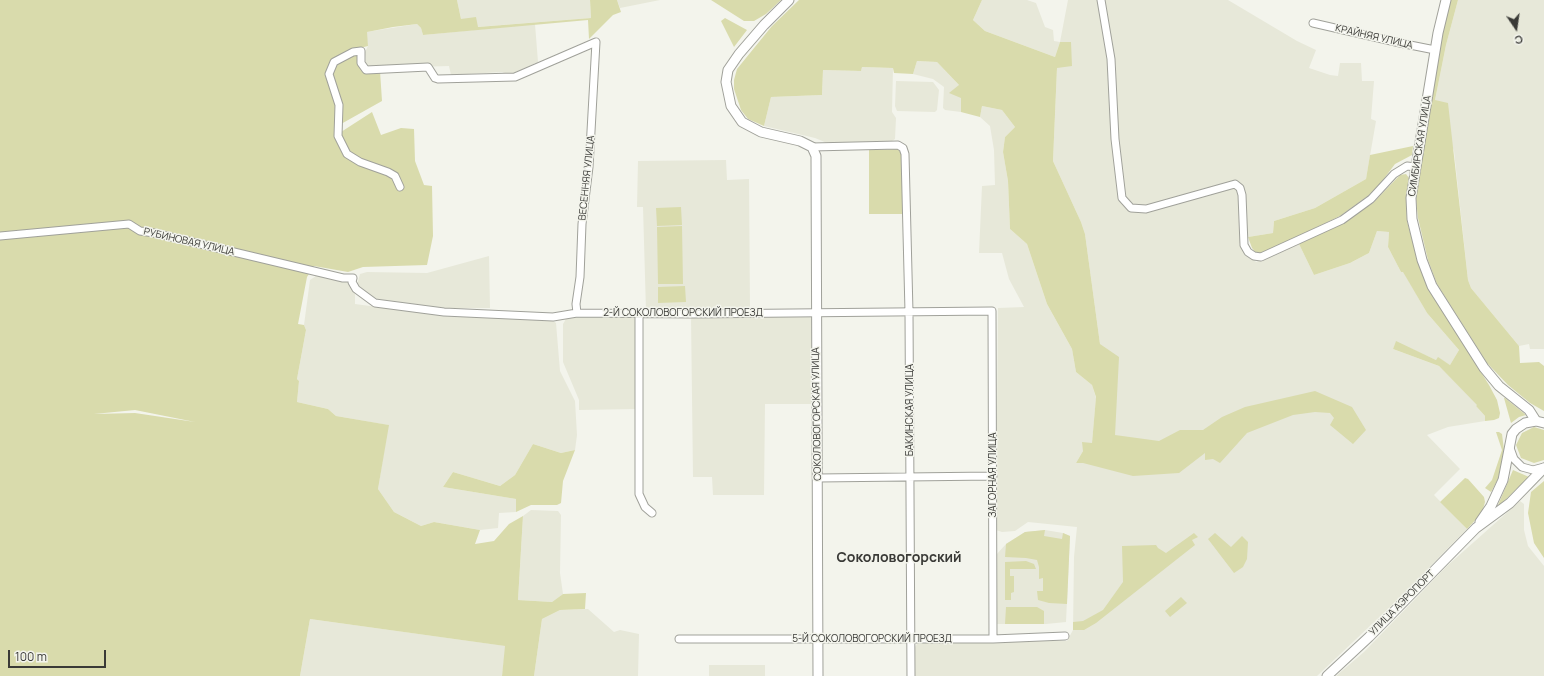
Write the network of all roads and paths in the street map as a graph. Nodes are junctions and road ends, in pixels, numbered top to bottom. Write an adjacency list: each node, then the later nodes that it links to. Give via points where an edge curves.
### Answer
1 (789, 0): 6 (main road, via 752,38 732,64 726,76 726,89 731,106 742,122 754,129 800,141)
2 (1101, 0): 7 (street, via 1111,59 1115,139 1122,198 1131,208 1146,209 1235,184 1240,188 1242,195 1244,245 1248,252 1261,257 1342,220 1371,199 1394,174 1407,166)
3 (1446, 0): 5 (main road, СИМБИРСКАЯ УЛИЦА)
4 (1313, 23): 5 (street, КРАЙНЯЯ УЛИЦА)
5 (1435, 50): 7 (main road, СИМБИРСКАЯ УЛИЦА)
6 (813, 149): 12 (main road, СОКОЛОВОГОРСКАЯ УЛИЦА); 13 (street, БАКИНСКАЯ УЛИЦА, via 901,146 905,154)
7 (1416, 167): 16 (main road, СИМБИРСКАЯ УЛИЦА, via 1411,198 1412,219 1422,260 1432,286 1484,368 1499,386)
8 (400, 187): 14 (street, ВЕСЕННЯЯ УЛИЦА, via 395,176 347,154 338,136 339,105 329,74 334,62 353,52 361,51 361,63 366,70 428,67 438,79 514,77 596,42)
9 (0, 236): 10 (street, РУБИНОВАЯ УЛИЦА, via 129,224 140,231 343,278 353,278 352,282 356,289)
10 (375, 303): 14 (street, 2-Й СОКОЛОВОГОРСКИЙ ПРОЕЗД, via 444,312 504,315 553,317)
11 (992, 311): 13 (street, 2-Й СОКОЛОВОГОРСКИЙ ПРОЕЗД); 19 (street, ЗАГОРНАЯ УЛИЦА)
12 (816, 312): 13 (street, 2-Й СОКОЛОВОГОРСКИЙ ПРОЕЗД); 15 (street, 2-Й СОКОЛОВОГОРСКИЙ ПРОЕЗД); 21 (main road, СОКОЛОВОГОРСКАЯ УЛИЦА)
13 (909, 312): 20 (street, БАКИНСКАЯ УЛИЦА)
14 (577, 313): 15 (street, 2-Й СОКОЛОВОГОРСКИЙ ПРОЕЗД)
15 (639, 314): 22 (street, via 639,494 645,507)
16 (1541, 422): 17 (main road, УЛИЦА АЭРОПОРТ, via 1525,422 1516,429 1510,441)
17 (1510, 448): 18 (street, УЛИЦА АЭРОПОРТ, via 1514,459 1522,467 1533,470); 23 (main road, УЛИЦА АЭРОПОРТ, via 1500,490)
18 (1544, 468): 23 (main road, УЛИЦА АЭРОПОРТ, via 1510,503)
19 (993, 476): 20 (street); 28 (street, ЗАГОРНАЯ УЛИЦА)
20 (910, 477): 21 (street); 25 (street, БАКИНСКАЯ УЛИЦА)
21 (818, 478): 27 (main road, СОКОЛОВОГОРСКАЯ УЛИЦА)
22 (652, 513)
23 (1476, 528): 31 (main road, УЛИЦА АЭРОПОРТ)
24 (1065, 636): 28 (street, 5-Й СОКОЛОВОГОРСКИЙ ПРОЕЗД)
25 (911, 638): 27 (street, 5-Й СОКОЛОВОГОРСКИЙ ПРОЕЗД); 28 (street, 5-Й СОКОЛОВОГОРСКИЙ ПРОЕЗД); 30 (street, БАКИНСКАЯ УЛИЦА)
26 (679, 639): 27 (street, 5-Й СОКОЛОВОГОРСКИЙ ПРОЕЗД)
27 (818, 639): 29 (main road, СОКОЛОВОГОРСКАЯ УЛИЦА)
28 (993, 639)
29 (818, 676)
30 (912, 676)
31 (1327, 676)

